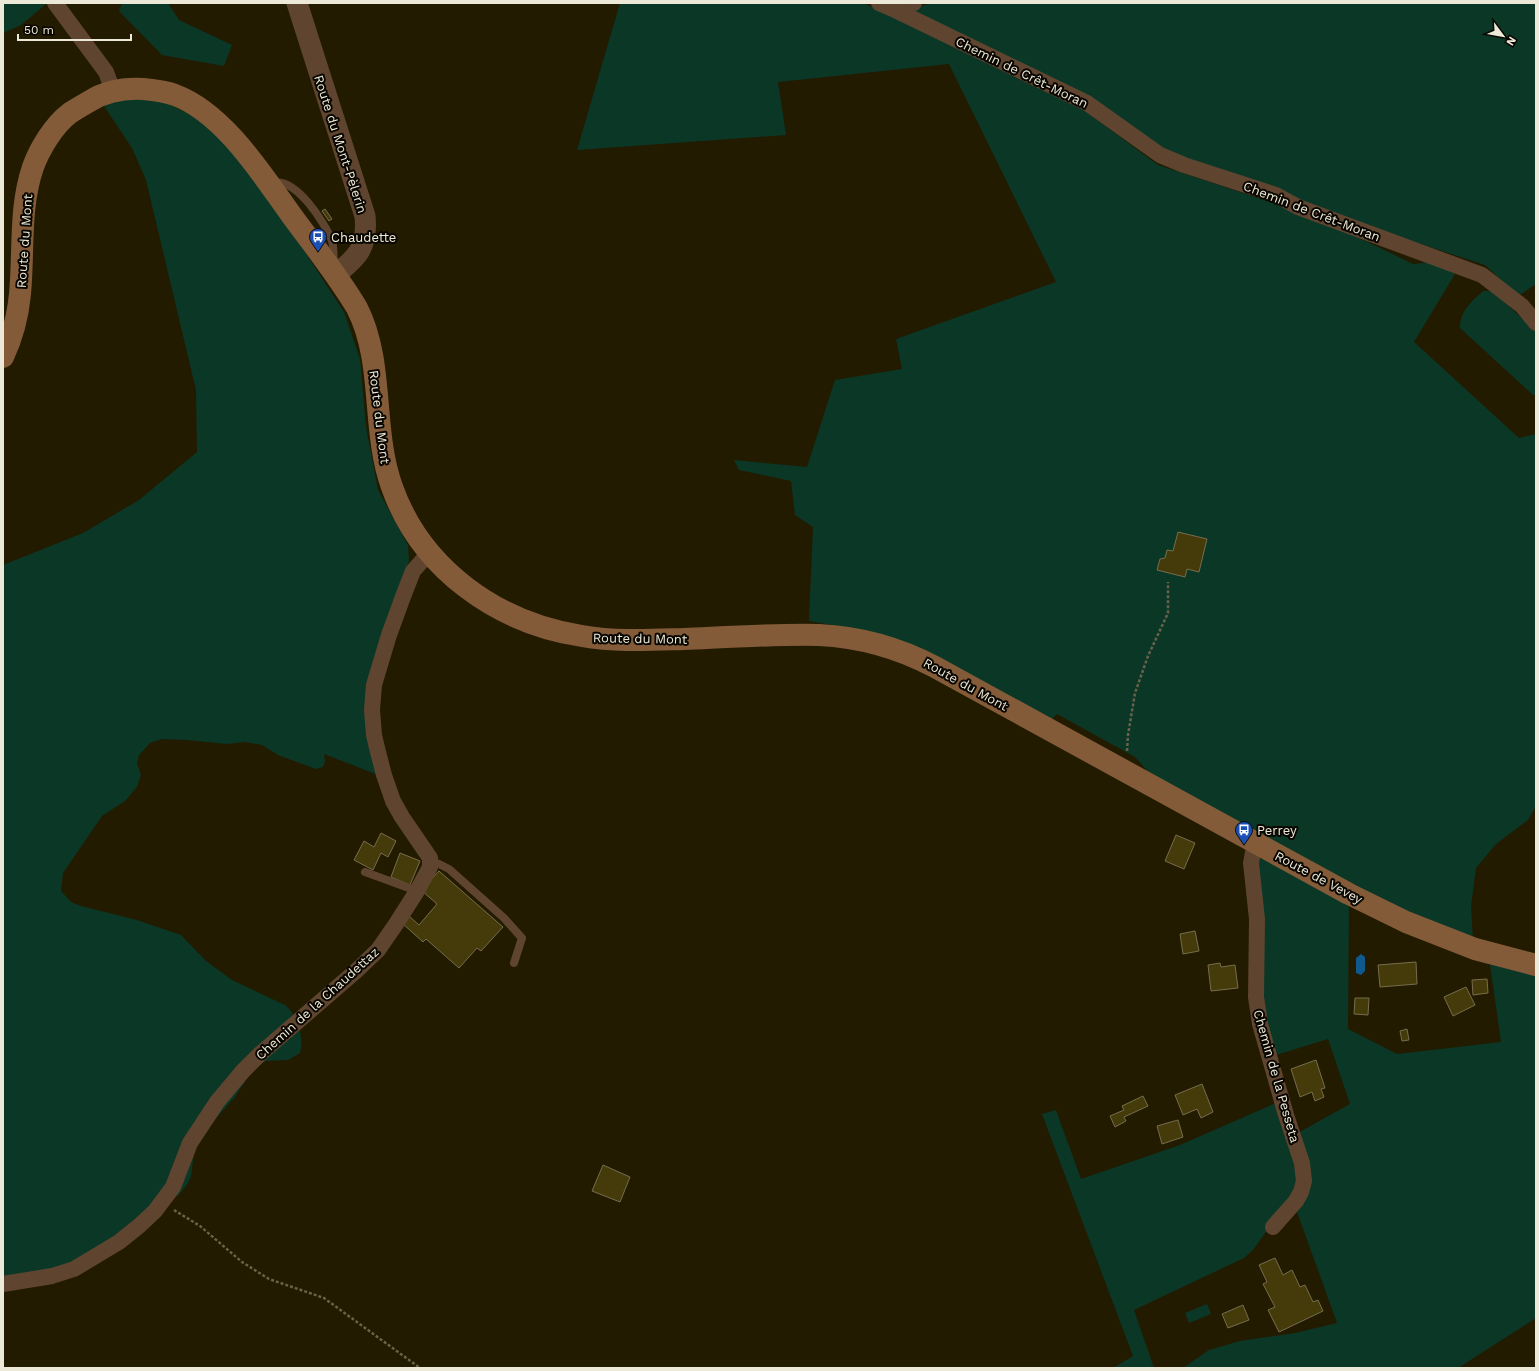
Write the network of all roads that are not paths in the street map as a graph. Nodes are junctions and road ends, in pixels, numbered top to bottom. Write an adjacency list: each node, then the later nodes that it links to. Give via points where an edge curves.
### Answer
1 (56, 3): 5 (street, via 106,72)
2 (297, 3): 6 (street, Route du Mont-Pèlerin, via 365,216 366,232 362,248 356,257)
3 (914, 3): 4 (street)
4 (885, 6): 7 (street, Chemin de Crêt-Moran, via 1087,103 1160,155 1276,194 1298,207 1482,275 1522,306)
5 (113, 91): 6 (main road, Route du Mont, via 129,88 160,91 176,95 206,113 247,155); 8 (main road, Route du Mont, via 95,98 69,114 46,139 38,154 29,180 25,204 20,295 13,329)
6 (335, 275): 9 (main road, Route du Mont, via 362,316 369,341 374,365 380,430 391,486 405,517)
7 (1536, 323)
8 (3, 357)
9 (429, 553): 10 (main road, Route du Mont, via 459,582 487,602 529,622 576,635 619,640 825,635 848,637 895,649 928,663); 12 (street, via 412,571 405,589 374,685 372,710 376,748 393,802)
10 (1120, 768): 11 (main road, Route de Vevey)
11 (1255, 842): 16 (main road, Route de Vevey, via 1406,922 1475,949); 17 (street, Chemin de la Pesseta, via 1251,863 1257,919 1256,997 1260,1024 1302,1163 1304,1181 1296,1201)
12 (431, 862): 14 (street, Chemin de la Chaudettaz); 15 (lane, via 449,869 504,918 522,938)
13 (365, 872): 14 (lane)
14 (417, 891): 18 (street, Chemin de la Chaudettaz, via 378,950 260,1054 230,1085 198,1129 173,1187 162,1203 129,1235 77,1267 52,1276)
15 (514, 963)
16 (1536, 965)
17 (1273, 1227)
18 (3, 1284)

